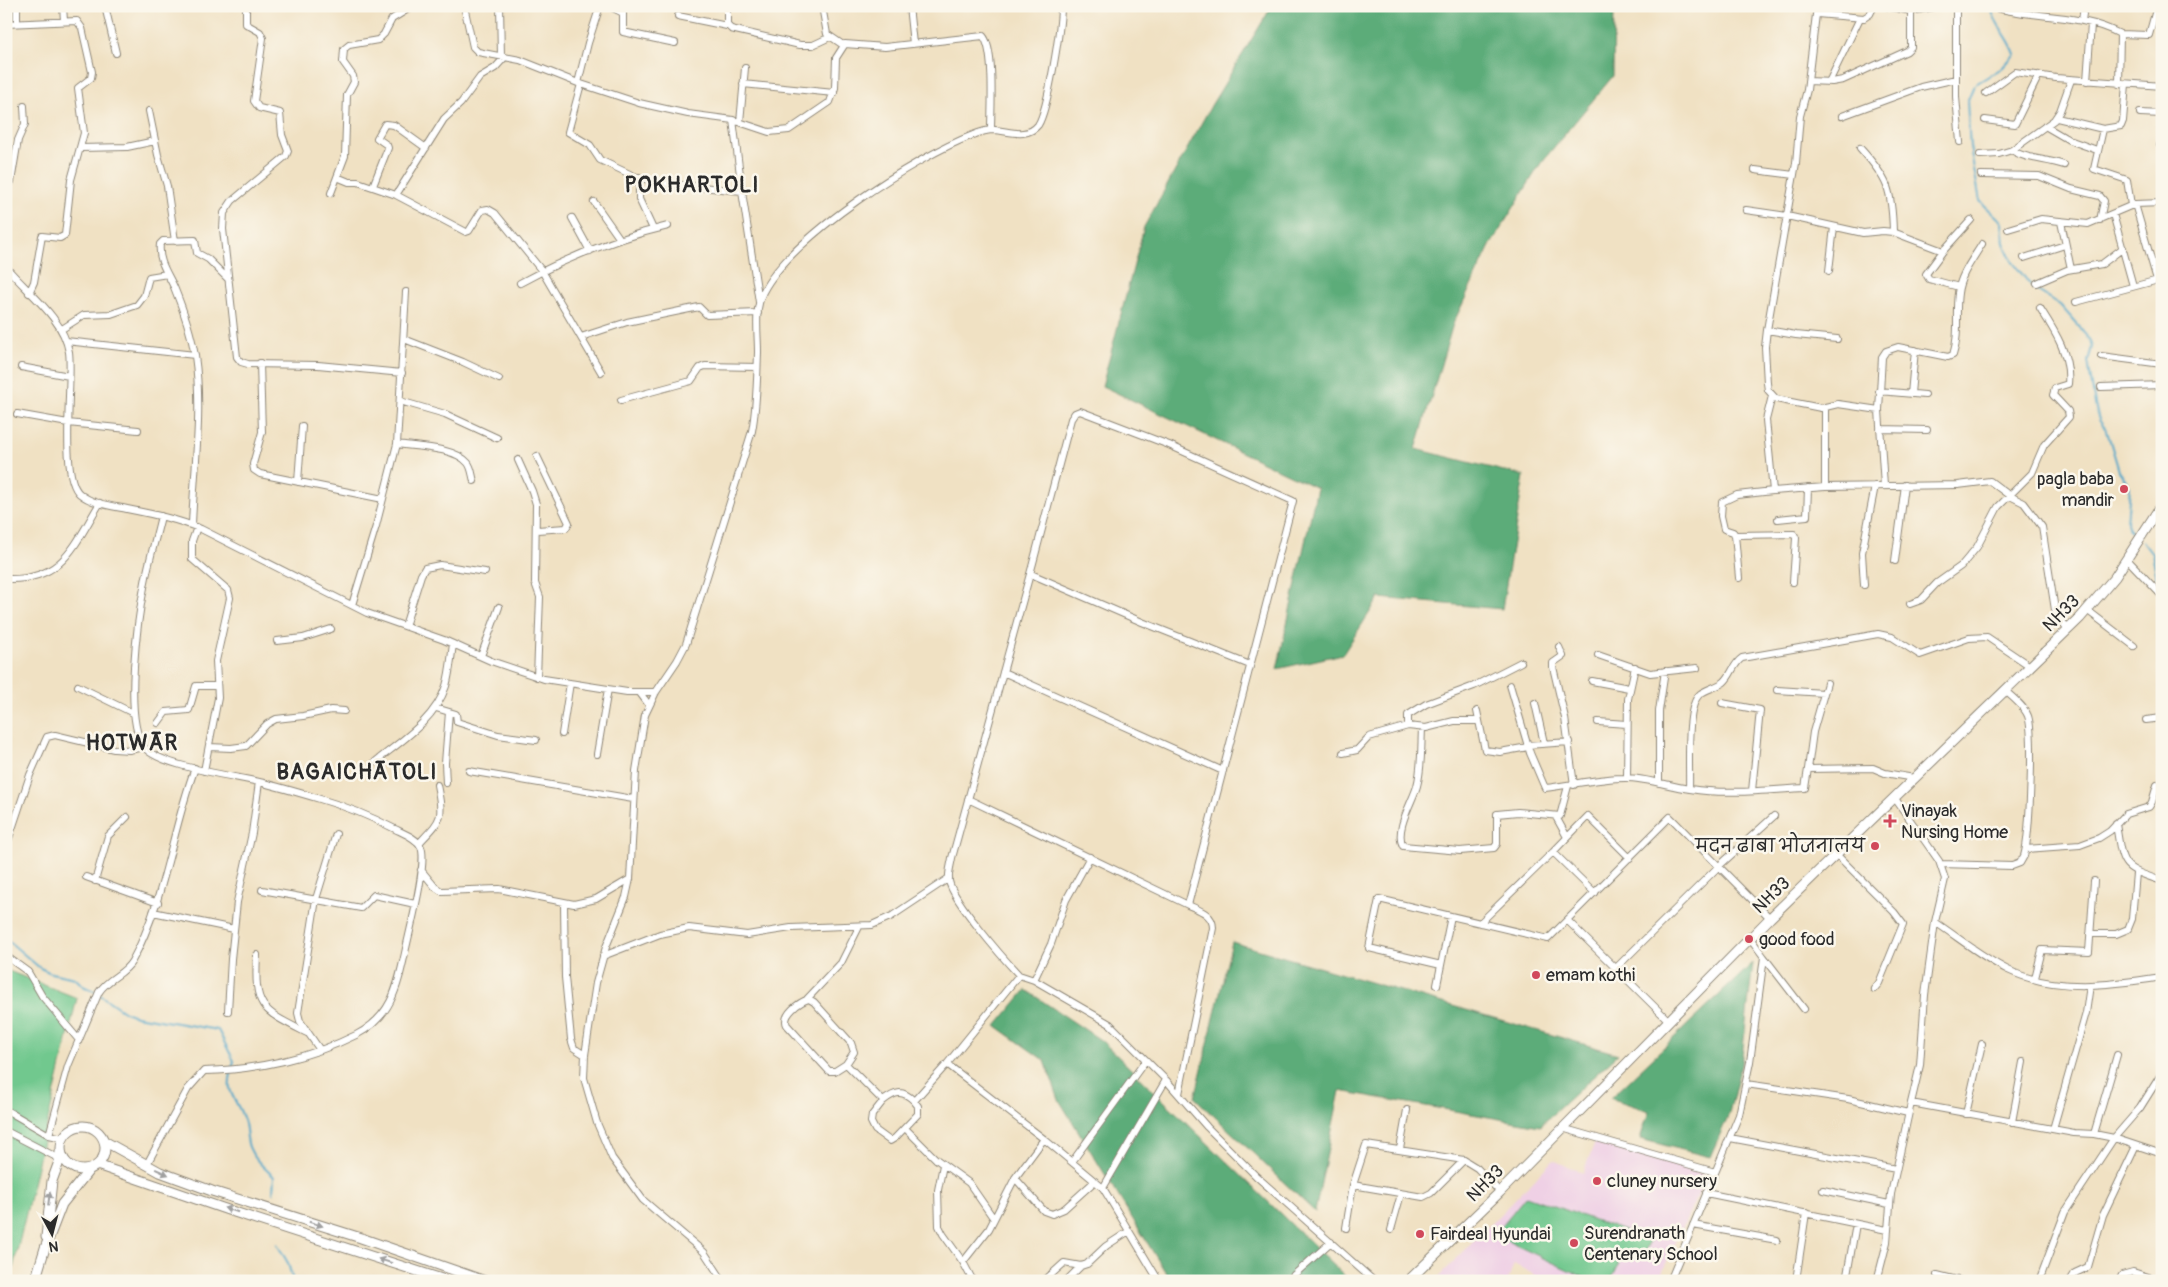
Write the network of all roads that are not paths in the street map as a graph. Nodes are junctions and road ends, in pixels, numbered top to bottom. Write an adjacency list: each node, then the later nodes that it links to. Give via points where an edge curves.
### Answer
1 (17, 6): 28 (street)
2 (63, 6): 27 (street)
3 (105, 6): 37 (street)
4 (246, 6): 110 (street, via 246,24 260,32 263,38 254,101 259,108 280,113 288,153 241,193 224,213 222,229)
5 (413, 6): 75 (street, via 392,19 378,40 349,44 344,49 343,62 354,82 347,95 346,150)
6 (464, 6): 38 (street, via 474,50)
7 (500, 6): 38 (street)
8 (600, 6): 46 (street)
9 (610, 6): 34 (street, via 623,13 623,32)
10 (727, 6): 31 (street)
11 (822, 6): 33 (street, via 826,32)
12 (909, 6): 35 (street)
13 (1061, 6): 62 (street, via 1061,27 1038,124 1020,133)
14 (1817, 6): 23 (street)
15 (1874, 6): 25 (street, via 1868,16)
16 (1886, 6): 22 (street)
17 (1940, 6): 22 (street)
18 (1956, 6): 41 (street)
19 (1988, 6): 26 (street)
20 (2084, 6): 26 (street)
21 (2157, 6): 32 (street, via 2149,35)
22 (1911, 11): 45 (street, via 1910,49 1853,77)
23 (1817, 14): 25 (street); 43 (street)
24 (678, 16): 31 (street)
25 (1860, 18): 45 (street)
26 (2082, 20): 30 (street)
27 (64, 22): 28 (street); 65 (street, via 80,24 92,72 91,78 78,88 84,128)
28 (17, 23): 29 (street)
29 (6, 24)
30 (2091, 24): 32 (street); 44 (street)
31 (727, 26): 33 (street, via 731,30 800,45 813,45)
32 (2120, 34): 48 (street)
33 (830, 37): 36 (street)
34 (675, 43)
35 (913, 44): 36 (street, via 879,47); 62 (street, via 976,35 985,38 990,66)
36 (843, 45): 50 (street, via 835,61)
37 (116, 53)
38 (503, 57): 46 (street, via 531,64); 66 (street, via 495,68 477,79 461,103 442,121)
39 (745, 68): 47 (street)
40 (2039, 76): 42 (street); 51 (street, via 2016,72); 58 (street, via 2015,124)
41 (1956, 79): 56 (street, via 1921,87); 64 (street)
42 (2071, 80): 44 (street); 57 (street)
43 (1808, 81): 45 (street); 73 (street, via 1800,116)
44 (2087, 81): 48 (street)
45 (1829, 82)
46 (579, 84): 59 (street, via 661,108); 76 (street, via 568,133 588,144 600,160)
47 (743, 84): 50 (street); 59 (street)
48 (2122, 84): 49 (street); 61 (street, via 2122,124)
49 (2162, 86)
50 (834, 93): 59 (street, via 826,106 789,130 769,132)
51 (1986, 93)
52 (24, 106): 78 (street, via 25,124 18,140 11,182)
53 (149, 111): 63 (street)
54 (2140, 113): 55 (street)
55 (2162, 114)
56 (1842, 116)
57 (2057, 118): 60 (street); 61 (street)
58 (1985, 120)
59 (737, 121): 79 (street)
60 (2045, 126): 68 (street); 69 (street, via 2069,140)
61 (2103, 128): 69 (street)
62 (991, 130): 119 (street, via 953,143 897,174 836,217 786,261 767,285)
63 (155, 141): 65 (street, via 127,147); 98 (street, via 167,186)
64 (1960, 142)
65 (80, 148): 117 (street, via 71,180 65,235 62,238 42,236)
66 (426, 148): 77 (street, via 394,125 385,124 377,138 388,148); 81 (street)
67 (1860, 148): 96 (street, via 1888,185)
68 (2012, 150): 70 (street); 71 (street, via 2020,155)
69 (2098, 150): 84 (street, via 2094,169 2126,180)
70 (1980, 155)
71 (2064, 165)
72 (1755, 170): 73 (street)
73 (1794, 175): 87 (street)
74 (1980, 175): 90 (street, via 2045,178 2100,196 2104,201)
75 (337, 177): 77 (street); 80 (street)
76 (639, 177): 79 (street, via 660,183); 94 (street, via 639,199)
77 (373, 186): 81 (street)
78 (6, 189)
79 (742, 191): 119 (street)
80 (331, 193)
81 (396, 195): 107 (street, via 466,232 480,211 491,211)
82 (594, 202): 97 (street)
83 (2162, 203): 84 (street)
84 (2133, 204): 86 (street); 111 (street)
85 (1746, 210): 87 (street)
86 (2113, 214): 90 (street); 101 (street)
87 (1787, 216): 93 (street); 123 (street)
88 (572, 218): 102 (street)
89 (1971, 220): 103 (street)
90 (2100, 220): 91 (street, via 2083,225)
91 (2060, 222): 95 (street, via 2041,219); 100 (street)
92 (668, 226): 94 (street)
93 (1834, 227): 96 (street, via 1863,233); 108 (street)
94 (653, 229): 97 (street)
95 (2008, 229)
96 (1893, 232): 103 (street)
97 (620, 239): 102 (street)
98 (175, 241): 109 (street, via 160,244 160,258); 110 (street, via 195,240 197,253)
99 (1982, 244): 115 (street)
100 (2065, 245): 104 (street); 106 (street)
101 (2123, 248): 106 (street, via 2102,264); 114 (street)
102 (590, 251): 107 (street)
103 (1942, 251): 115 (street, via 1926,278)
104 (2024, 258)
105 (6, 267): 117 (street)
106 (2071, 269): 113 (street)
107 (542, 271): 112 (street); 124 (street)
108 (1829, 271)
109 (167, 274): 122 (street, via 149,277 142,300 137,305 111,314 84,315); 129 (street, via 184,313)
110 (228, 278): 131 (street, via 237,357 244,363)
111 (2160, 280): 114 (street)
112 (520, 283)
113 (2037, 283)
114 (2133, 286): 118 (street)
115 (1959, 287): 128 (street, via 1953,355 1948,357)
116 (406, 292): 126 (street)
117 (29, 293): 122 (street)
118 (2076, 302)
119 (759, 303): 121 (street)
120 (2040, 308): 167 (street, via 2065,355 2068,384 2055,388 2053,395 2068,411 2069,417 2044,445 2032,473)
121 (758, 313): 124 (street, via 707,315 699,307 627,322); 134 (street)
122 (62, 329): 127 (street)
123 (1767, 330): 125 (street, via 1796,336); 144 (street, via 1765,364)
124 (581, 337): 135 (street)
125 (1837, 338)
126 (404, 339): 136 (street); 138 (street)
127 (66, 341): 129 (street); 137 (street)
128 (1915, 350): 141 (street, via 1894,348 1883,353); 142 (street)
129 (195, 355): 173 (street, via 198,402)
130 (2101, 356): 132 (street)
131 (260, 363): 136 (street); 160 (street, via 262,432 253,468 257,473)
132 (2162, 364)
133 (21, 367): 137 (street)
134 (758, 367): 145 (street, via 705,366 691,381); 218 (street, via 752,431 692,624 677,661)
135 (601, 372)
136 (402, 373): 146 (street)
137 (69, 376): 150 (street)
138 (499, 379)
139 (2162, 385): 140 (street)
140 (2100, 387)
141 (1880, 391): 142 (street); 148 (street)
142 (1911, 394): 143 (street)
143 (1925, 395)
144 (1772, 396): 147 (street, via 1794,404); 166 (street, via 1766,420)
145 (621, 400)
146 (400, 401): 155 (street, via 445,414); 156 (street)
147 (1825, 408): 148 (street, via 1838,404); 164 (street)
148 (1878, 410): 152 (street)
149 (17, 414): 150 (street)
150 (68, 423): 153 (street); 169 (street, via 75,488 80,494)
151 (302, 426): 160 (street)
152 (1880, 429): 154 (street); 163 (street)
153 (138, 430)
154 (1927, 430)
155 (497, 438)
156 (397, 444): 159 (street, via 459,456 470,467); 168 (street)
157 (537, 456): 174 (street, via 569,523 566,528)
158 (518, 460): 174 (street, via 535,498)
159 (474, 481)
160 (298, 482): 168 (street)
161 (1904, 485): 163 (street); 167 (street, via 1958,485 1990,481); 179 (street)
162 (1875, 486): 163 (street); 164 (street); 185 (street, via 1862,552)
163 (1884, 486)
164 (1825, 487): 165 (street)
165 (1808, 488): 166 (street); 172 (street, via 1807,516)
166 (1773, 491): 175 (street, via 1737,495 1722,502 1724,528)
167 (2010, 496): 187 (street, via 1998,507 1978,546 1961,566 1937,583 1921,600); 193 (street, via 2024,503 2042,527 2055,610)
168 (383, 499): 188 (street)
169 (100, 503): 171 (street); 183 (street, via 58,566 37,576)
170 (2161, 505): 178 (main road, NH33)
171 (161, 516): 173 (street); 228 (street, via 142,597)
172 (1778, 519)
173 (194, 526): 188 (street); 213 (street, via 192,559 230,595 216,662)
174 (537, 530): 207 (street, via 535,581 540,597)
175 (1735, 535): 182 (street); 184 (street, via 1794,534)
176 (2162, 537): 177 (street)
177 (2162, 542)
178 (2127, 559): 186 (street); 190 (main road, NH33)
179 (1895, 561)
180 (486, 572): 191 (street, via 433,565 425,568)
181 (1030, 574): 201 (street); 201 (street, via 1075,413 1087,413 1169,445 1293,502); 206 (street)
182 (1738, 578)
183 (6, 579)
184 (1793, 582)
185 (1864, 585)
186 (2162, 596)
187 (1910, 604)
188 (352, 605): 191 (street)
189 (499, 608): 199 (street)
190 (2088, 610): 193 (main road, NH33); 196 (street)
191 (405, 626): 195 (street)
192 (331, 629): 194 (street, via 303,638)
193 (2068, 630): 203 (main road, NH33)
194 (276, 641)
195 (453, 644): 199 (street); 224 (street, via 446,686)
196 (2134, 646)
197 (1560, 647): 239 (street, via 1563,655 1553,667)
198 (1598, 655): 202 (street)
199 (481, 656): 207 (street)
200 (1521, 662): 235 (street, via 1423,706 1408,715)
201 (1250, 665): 251 (street)
202 (1635, 666): 205 (street, via 1650,673); 214 (street)
203 (2030, 666): 217 (main road, NH33); 260 (street, via 1993,639 1982,636 1924,654 1915,653 1892,637 1878,634 1742,658 1725,681 1700,694 1695,701 1691,716)
204 (1697, 668): 205 (street)
205 (1665, 671): 257 (street, via 1660,711)
206 (1003, 672): 251 (street); 264 (street)
207 (537, 677): 209 (street)
208 (1592, 681): 214 (street)
209 (570, 683): 215 (street); 237 (street)
210 (1827, 683): 220 (street)
211 (1510, 685): 241 (street)
212 (78, 686): 228 (street)
213 (218, 686): 233 (street, via 196,686 189,710 166,712); 243 (street)
214 (1629, 688): 234 (street)
215 (608, 689): 219 (street); 245 (street)
216 (1777, 690): 220 (street)
217 (2004, 690): 253 (main road, NH33); 273 (street, via 2026,711 2030,725)
218 (656, 692): 219 (street); 223 (street)
219 (640, 693): 223 (street)
220 (1824, 693): 248 (street, via 1813,732)
221 (1535, 703): 240 (street)
222 (1722, 703): 261 (street, via 1760,710)
223 (649, 706): 263 (street)
224 (436, 708): 227 (street); 246 (street, via 422,724)
225 (344, 711): 243 (street, via 331,710 276,719 246,746)
226 (1478, 711): 231 (street)
227 (449, 712): 238 (street, via 457,714 456,722 506,737); 256 (street)
228 (133, 713): 242 (street)
229 (2162, 718): 230 (street)
230 (2146, 720)
231 (1479, 721): 236 (street, via 1454,721); 241 (street, via 1483,746 1487,751 1500,752)
232 (1598, 722): 234 (street)
233 (158, 723)
234 (1626, 724): 252 (street)
235 (1408, 726): 236 (street); 244 (street, via 1371,736 1359,750)
236 (1422, 728): 267 (street, via 1418,780 1407,809 1403,846 1460,851 1492,848 1497,844 1498,813)
237 (562, 734)
238 (536, 740)
239 (1569, 742): 240 (street); 259 (street)
240 (1544, 743): 241 (street)
241 (1528, 746): 259 (street, via 1545,788)
242 (144, 747): 247 (street, via 156,756); 272 (street, via 122,750 55,735 47,737)
243 (209, 747): 249 (street)
244 (1343, 753)
245 (597, 754)
246 (375, 762)
247 (195, 768): 249 (street); 291 (street, via 183,799)
248 (1808, 769): 253 (street, via 1872,768); 261 (street, via 1805,788)
249 (204, 771): 254 (street)
250 (469, 771): 263 (street)
251 (1224, 771): 294 (street)
252 (1627, 778): 257 (street); 259 (street, via 1598,779)
253 (1914, 778): 262 (main road, NH33)
254 (260, 782): 271 (street, via 362,812); 302 (street)
255 (2162, 782): 268 (street, via 2157,785 2149,807 2130,812)
256 (446, 783)
257 (1659, 783): 260 (street)
258 (437, 785): 271 (street, via 440,818)
259 (1571, 785): 267 (street, via 1562,814)
260 (1690, 789): 261 (street)
261 (1752, 791)
262 (1894, 798): 275 (main road, NH33); 278 (street)
263 (633, 799): 283 (street)
264 (968, 799): 276 (street); 284 (street)
265 (1774, 816): 279 (street)
266 (127, 817): 285 (street, via 108,836)
267 (1556, 817): 270 (street)
268 (2116, 824): 273 (street, via 2099,838 2085,843); 281 (street, via 2122,859)
269 (336, 834): 290 (street)
270 (1567, 837): 274 (street); 277 (street, via 1588,816)
271 (419, 843): 280 (street)
272 (6, 847)
273 (2026, 849): 278 (street, via 2020,863 2012,866)
274 (1553, 852): 289 (street); 300 (street)
275 (1837, 855): 297 (main road, NH33); 317 (street, via 1903,924)
276 (1090, 858): 294 (street); 314 (street, via 1066,900)
277 (1630, 858): 279 (street, via 1670,817); 289 (street)
278 (1941, 864): 299 (street, via 1946,879)
279 (1719, 866): 297 (street); 310 (street)
280 (421, 870): 292 (street, via 441,891 499,889); 293 (street)
281 (2136, 873): 287 (street); 303 (street, via 2128,929 2116,934)
282 (86, 877): 285 (street)
283 (630, 878): 292 (street, via 589,902); 307 (street)
284 (949, 878): 301 (street, via 885,920); 311 (street, via 958,900)
285 (95, 880): 291 (street)
286 (2094, 880): 303 (street)
287 (2162, 881)
288 (262, 890): 290 (street)
289 (1595, 893): 298 (street)
290 (316, 899): 293 (street, via 361,908 376,895); 322 (street, via 298,1013)
291 (158, 903): 295 (street)
292 (564, 903): 326 (street, via 564,977 571,1039 574,1048)
293 (415, 904): 325 (street, via 397,986 385,1012 365,1030)
294 (1188, 905): 335 (street, via 1212,919 1213,928)
295 (153, 912): 302 (street); 323 (street, via 132,962 105,983)
296 (1452, 916): 300 (street); 309 (street); 309 (street, via 1379,899 1368,948)
297 (1770, 918): 304 (main road, NH33)
298 (1568, 921): 300 (street, via 1548,939); 310 (street)
299 (1935, 922): 313 (street, via 2008,970); 338 (street, via 1920,1065)
300 (1480, 923)
301 (859, 927): 307 (street, via 791,928 747,935 689,928 660,934); 318 (street, via 841,963)
302 (234, 929): 320 (street)
303 (2090, 934): 313 (street, via 2088,952 2042,950)
304 (1750, 938): 308 (street); 321 (main road, NH33)
305 (256, 955): 322 (street, via 256,987 261,1002 269,1012)
306 (6, 956): 323 (street, via 28,972 42,996)
307 (603, 956): 326 (street)
308 (1764, 957): 319 (street); 334 (street)
309 (1441, 965): 315 (street)
310 (1616, 968): 321 (street)
311 (1019, 975): 314 (street); 331 (street)
312 (2162, 977): 316 (street)
313 (2036, 978): 316 (street, via 2067,985)
314 (1034, 980): 328 (street, via 1110,1024)
315 (1437, 985)
316 (2090, 985): 346 (street, via 2086,1013)
317 (1874, 989)
318 (807, 999): 330 (street, via 817,1005 851,1043 854,1052); 330 (street, via 786,1016 787,1025 829,1071)
319 (1804, 1009)
320 (228, 1011)
321 (1668, 1020): 345 (main road, NH33)
322 (309, 1033): 325 (street)
323 (78, 1040): 349 (street)
324 (1982, 1044): 342 (street)
325 (320, 1050): 361 (street, via 268,1064 204,1071 188,1089)
326 (585, 1055): 393 (street, via 586,1087 596,1123 612,1158 643,1200 704,1252)
327 (2116, 1055): 348 (street)
328 (1146, 1060): 333 (street); 360 (street)
329 (2023, 1062): 343 (street)
330 (846, 1064): 337 (street)
331 (947, 1064): 336 (street); 352 (street)
332 (2162, 1073): 351 (street, via 2140,1108)
333 (1166, 1080): 335 (street); 369 (street)
334 (1746, 1084): 341 (street); 350 (street)
335 (1179, 1094): 384 (street, via 1256,1176)
336 (914, 1101): 337 (street, via 899,1092); 344 (street, via 918,1114)
337 (883, 1102): 344 (street, via 871,1117 875,1130 890,1141)
338 (1911, 1104): 341 (street); 342 (street)
339 (6, 1110): 349 (street)
340 (1407, 1110): 356 (street)
341 (1908, 1113): 364 (street)
342 (1966, 1114): 343 (street)
343 (2012, 1122): 346 (street)
344 (905, 1128): 362 (street)
345 (1562, 1128): 365 (street); 371 (main road, NH33)
346 (2054, 1130): 348 (street)
347 (6, 1131): 358 (street)
348 (2094, 1134): 351 (street)
349 (49, 1135): 354 (street)
350 (1730, 1138): 364 (street); 365 (street)
351 (2114, 1138): 355 (street); 405 (street, via 2065,1212)
352 (1044, 1139): 360 (street); 366 (street)
353 (104, 1141): 354 (main road, via 93,1128 85,1126 69,1131); 361 (main road); 363 (main road, via 102,1158)
354 (62, 1142): 358 (main road); 363 (main road, via 62,1156 69,1165 79,1170)
355 (2136, 1146): 357 (street); 406 (street, via 2103,1215 2088,1267 2074,1273)
356 (1400, 1149): 359 (street); 368 (street, via 1366,1145)
357 (2162, 1154)
358 (60, 1159): 385 (main road, one-way to 358, via 52,1181)
359 (1464, 1160): 371 (street, via 1477,1168); 373 (street, via 1428,1195)
360 (1072, 1162): 367 (street)
361 (147, 1164): 392 (main road, one-way to 392, via 212,1191)
362 (943, 1165): 376 (street, via 969,1183); 386 (street, via 938,1190 939,1226)
363 (93, 1167): 385 (main road, via 62,1204); 391 (main road, one-way to 363)
364 (1896, 1169): 374 (street)
365 (1715, 1172): 372 (street)
366 (1014, 1178): 367 (street, via 1044,1210 1052,1214 1064,1209); 376 (street)
367 (1095, 1181): 369 (street)
368 (1354, 1185): 373 (street); 379 (street)
369 (1103, 1188): 382 (street)
370 (1823, 1190): 374 (street)
371 (1500, 1192): 400 (main road, NH33)
372 (1706, 1193): 375 (street); 378 (street)
373 (1401, 1194): 380 (street)
374 (1889, 1204): 381 (street)
375 (1806, 1213): 377 (street); 388 (street)
376 (994, 1219): 386 (street)
377 (1856, 1224): 381 (street); 402 (street)
378 (1693, 1225): 383 (street); 401 (street)
379 (1346, 1228)
380 (1391, 1230)
381 (1887, 1230): 403 (street)
382 (1129, 1231): 387 (street); 397 (street)
383 (1777, 1240)
384 (1331, 1242): 398 (street); 399 (street)
385 (45, 1248): 390 (main road)
386 (963, 1262): 394 (street)
387 (1081, 1266): 395 (street, via 1064,1263); 396 (street)
388 (1797, 1274)
389 (1937, 1275): 404 (street)
390 (35, 1281)
391 (448, 1281)
392 (485, 1281)
393 (723, 1281)
394 (973, 1281)
395 (1044, 1281)
396 (1066, 1281)
397 (1158, 1281)
398 (1288, 1281)
399 (1374, 1281)
400 (1408, 1281)
401 (1670, 1281)
402 (1846, 1281)
403 (1877, 1281)
404 (1961, 1281)
405 (2039, 1281)
406 (2070, 1281)
407 (2119, 1281): 408 (street, via 2122,1275 2133,1272)
408 (2161, 1281)

